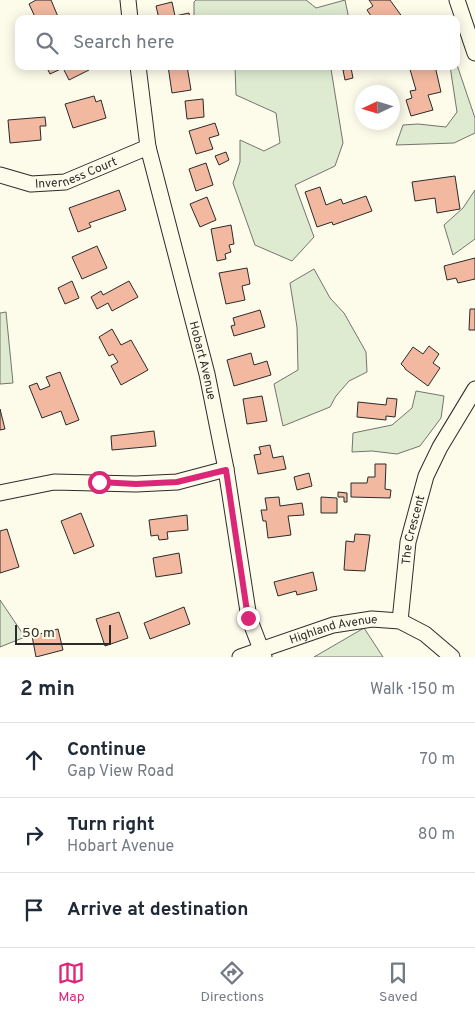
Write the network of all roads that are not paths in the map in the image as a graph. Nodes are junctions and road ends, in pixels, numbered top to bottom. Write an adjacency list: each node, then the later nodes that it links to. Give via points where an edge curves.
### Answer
1 (128, 0): 3 (street)
2 (457, 0): 4 (street)
3 (130, 15)
4 (475, 53)
5 (138, 70): 6 (street, Hobart Avenue)
6 (148, 147): 7 (street, Inverness Court, via 65,182 31,184); 9 (street, Hobart Avenue, via 207,374)
7 (0, 175)
8 (475, 389): 11 (street, The Crescent, via 426,476 408,542)
9 (226, 470): 10 (street, via 177,482 54,482); 12 (street, Hobart Avenue, via 248,618)
10 (0, 493)
11 (400, 621): 12 (street, Highland Avenue, via 372,619 333,625); 14 (street, via 425,634)
12 (262, 653): 13 (street, Highland Avenue)
13 (240, 657)
14 (452, 657)

